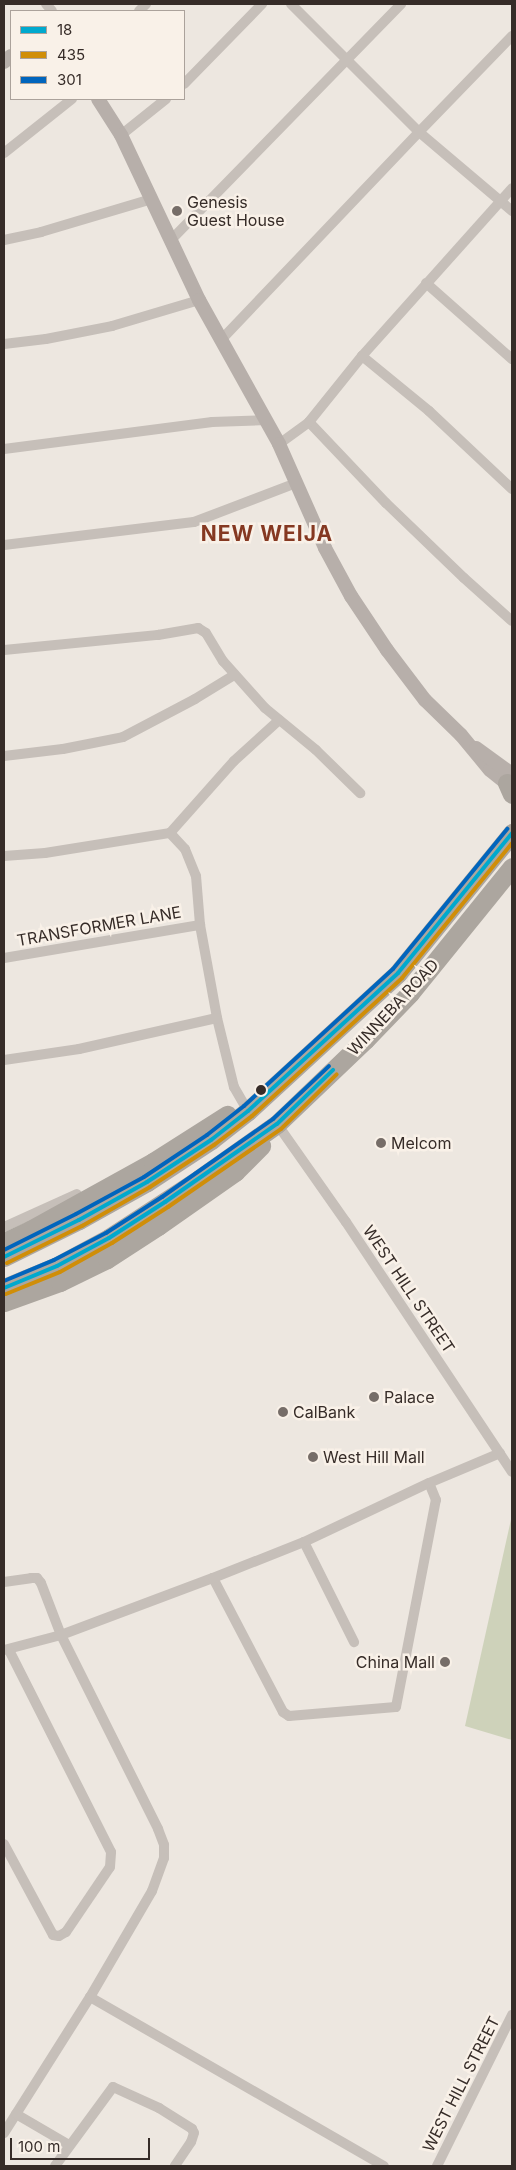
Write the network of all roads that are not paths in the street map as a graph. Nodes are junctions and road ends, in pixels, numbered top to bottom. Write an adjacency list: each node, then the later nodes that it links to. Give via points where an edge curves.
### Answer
1 (262, 4): 6 (street)
2 (291, 4): 5 (street)
3 (401, 4): 5 (street)
4 (512, 36): 10 (street)
5 (346, 61): 10 (street); 18 (street)
6 (185, 83)
7 (71, 100): 12 (street)
8 (99, 100): 11 (street)
9 (165, 100): 11 (street)
10 (419, 132): 15 (street); 21 (street)
11 (121, 135): 14 (street)
12 (4, 152)
13 (512, 188): 15 (street)
14 (152, 199): 17 (street); 18 (street)
15 (500, 201): 16 (street); 19 (street)
16 (512, 211)
17 (4, 240)
18 (170, 241): 20 (street)
19 (426, 283): 23 (street); 24 (street)
20 (199, 300): 21 (street); 22 (street, via 112,326)
21 (222, 340): 25 (street)
22 (4, 344)
23 (362, 356): 26 (street); 30 (street, via 429,411)
24 (512, 359)
25 (266, 420): 27 (street); 28 (street, via 212,422)
26 (309, 422): 27 (street); 32 (street, via 386,502)
27 (279, 444): 29 (street)
28 (4, 449)
29 (296, 483): 31 (street, via 194,522); 37 (street, via 325,548 378,636 425,700 490,770)
30 (512, 489)
31 (4, 545)
32 (512, 621)
33 (4, 650): 34 (street, via 158,636 198,628 206,633)
34 (234, 675): 35 (street); 36 (street, via 187,704 122,737 64,749)
35 (279, 720): 38 (street); 39 (street, via 234,761)
36 (4, 756)
37 (511, 785)
38 (360, 793)
39 (170, 833): 41 (street, via 44,853); 44 (street, via 185,849 196,876)
40 (512, 833): 43 (highway, WINNEBA ROAD)
41 (4, 856)
42 (512, 867): 45 (highway, WINNEBA ROAD)
43 (448, 913): 45 (highway); 49 (highway, WINNEBA ROAD, via 398,973)
44 (200, 924): 46 (street, TRANSFORMER LANE); 47 (street)
45 (463, 928): 50 (highway, WINNEBA ROAD, via 397,1006)
46 (4, 958)
47 (217, 1018): 48 (street, via 79,1049); 49 (street, via 234,1087)
48 (4, 1060)
49 (247, 1112): 51 (highway, via 223,1116); 54 (highway, WINNEBA ROAD, via 147,1182)
50 (273, 1127): 55 (highway, WINNEBA ROAD, via 109,1238 57,1266); 56 (highway, via 258,1151 235,1172 158,1226 107,1259 60,1282); 57 (street, WEST HILL STREET, via 346,1222)
51 (191, 1138): 52 (street, via 184,1137 74,1196); 53 (highway, via 114,1184)
52 (4, 1227)
53 (4, 1242)
54 (4, 1257)
55 (4, 1288)
56 (4, 1302)
57 (500, 1453): 58 (street, WEST HILL STREET); 59 (street)
58 (512, 1472)
59 (429, 1483): 60 (street); 61 (street, via 436,1500 435,1510 396,1707 289,1716 283,1712)
60 (304, 1542): 61 (street); 64 (street)
61 (213, 1578): 63 (street)
62 (4, 1582): 63 (street, via 36,1578 46,1592)
63 (61, 1636): 65 (street); 67 (street, via 91,1691 164,1845 164,1858 152,1891)
64 (354, 1642)
65 (7, 1650): 66 (street, via 111,1852 110,1867 66,1932 53,1935)
66 (4, 1844)
67 (90, 1997): 69 (street); 74 (street)
68 (512, 2014): 75 (street, WEST HILL STREET)
69 (16, 2114): 70 (street); 71 (street)
70 (4, 2132)
71 (69, 2145): 72 (street); 73 (street, via 113,2087 159,2108 192,2129 191,2142)
72 (55, 2166)
73 (175, 2166)
74 (384, 2166)
75 (437, 2166)

